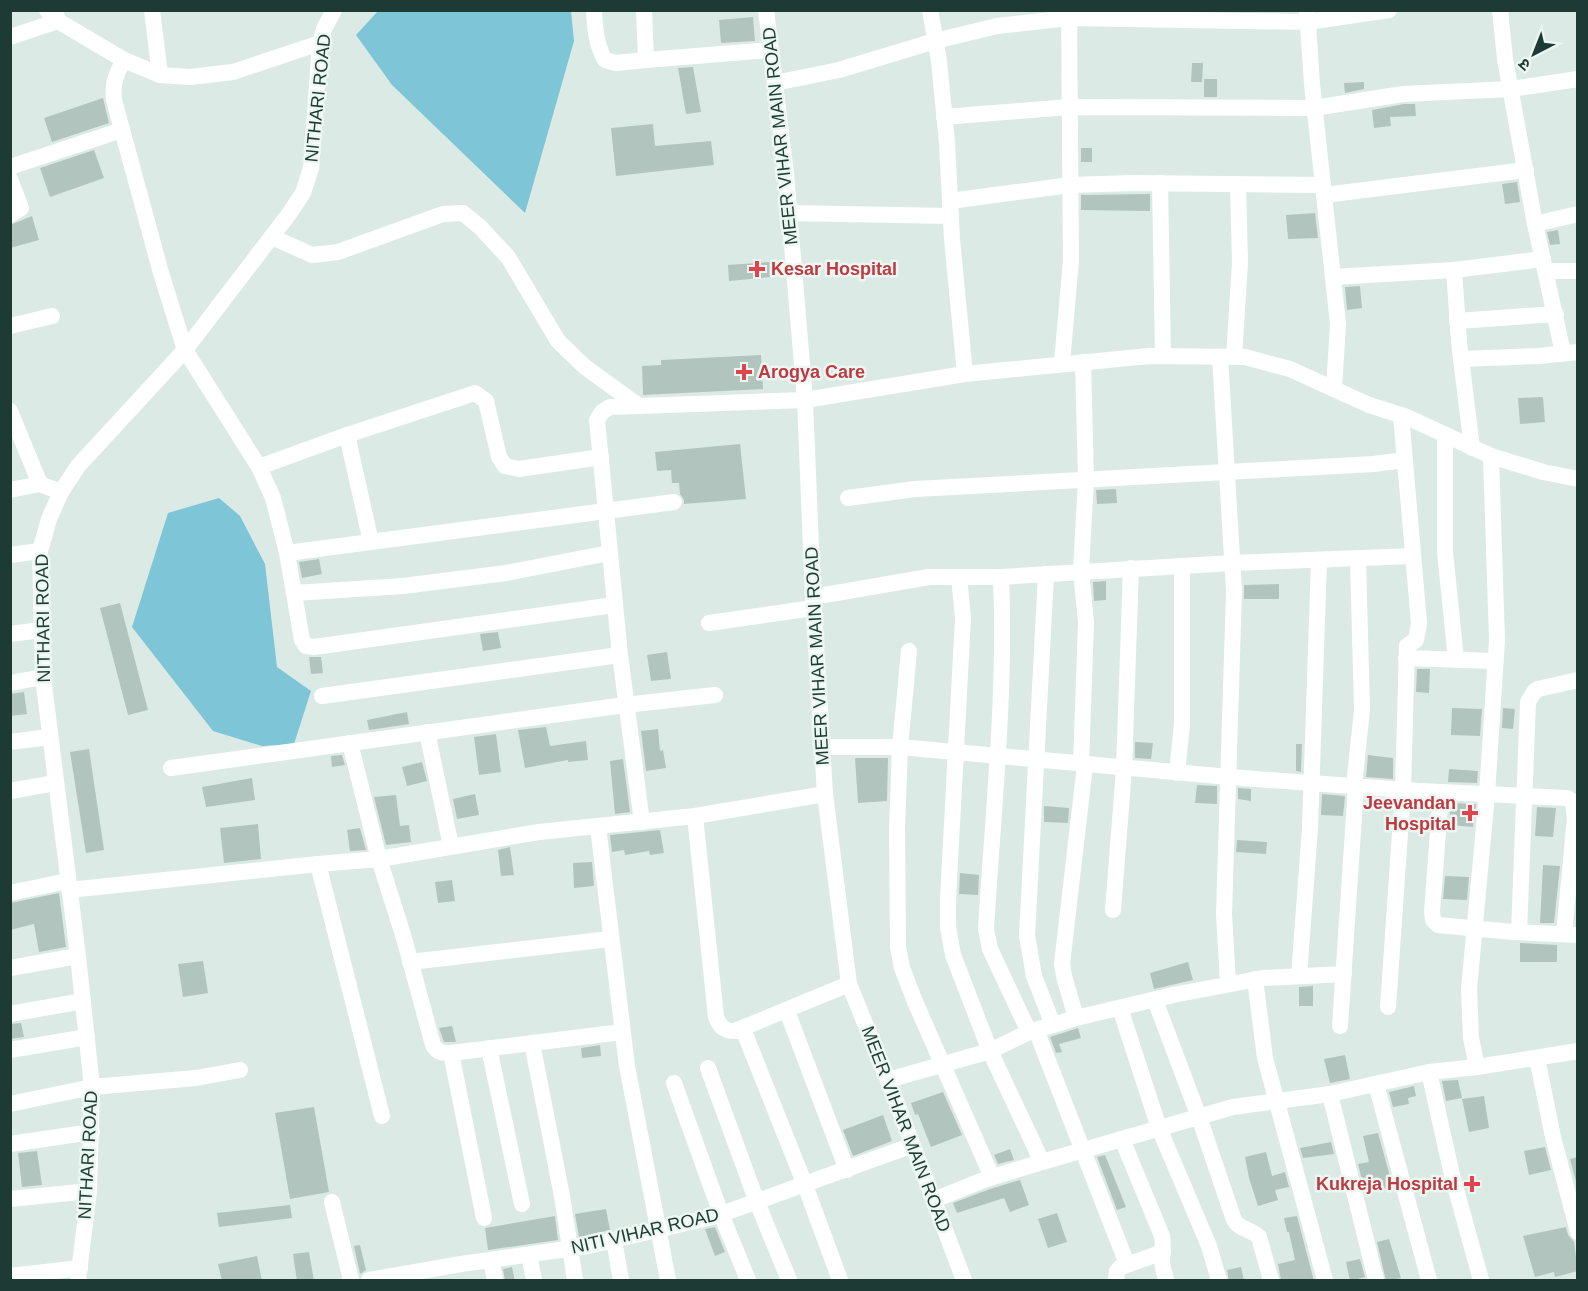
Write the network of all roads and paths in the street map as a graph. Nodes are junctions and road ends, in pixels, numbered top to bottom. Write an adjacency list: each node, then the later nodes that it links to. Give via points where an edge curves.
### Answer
1 (152, 10): 18 (street)
2 (334, 10): 14 (street, NITHARI ROAD)
3 (594, 10): 17 (street, via 598,49 605,60)
4 (644, 10): 17 (street)
5 (766, 10): 15 (street, MEER VIHAR MAIN ROAD)
6 (930, 10): 13 (street)
7 (1389, 10): 11 (street)
8 (1500, 10): 21 (street)
9 (53, 14): 12 (street); 16 (street)
10 (1069, 14): 11 (street); 13 (street); 22 (street)
11 (1308, 16): 23 (street)
12 (10, 36)
13 (935, 41): 20 (street, via 839,70); 24 (street)
14 (320, 43): 18 (street, via 233,72 190,77); 38 (street, NITHARI ROAD, via 311,168 303,193)
15 (771, 50): 17 (street); 20 (street, MEER VIHAR MAIN ROAD)
16 (124, 60): 18 (street); 25 (street, via 112,87)
17 (646, 60)
18 (160, 75)
19 (1578, 79): 21 (street)
20 (775, 83): 34 (street, MEER VIHAR MAIN ROAD)
21 (1511, 89): 23 (street, via 1403,94); 27 (street)
22 (1069, 107): 23 (street); 24 (street); 31 (street)
23 (1314, 108): 32 (street)
24 (944, 117): 33 (street)
25 (122, 130): 26 (street); 47 (street)
26 (10, 167)
27 (1526, 170): 32 (street); 37 (street)
28 (10, 179): 36 (street, via 21,208)
29 (1160, 183): 30 (street); 31 (street); 49 (street)
30 (1238, 184): 32 (street); 50 (street, via 1240,263)
31 (1070, 185): 33 (street); 53 (street, via 1071,260)
32 (1323, 190): 42 (street)
33 (951, 208): 34 (street); 54 (street)
34 (789, 213): 56 (street, MEER VIHAR MAIN ROAD)
35 (1578, 214): 37 (street)
36 (10, 215)
37 (1535, 224): 39 (street)
38 (272, 237): 47 (street, NITHARI ROAD); 57 (street, via 312,255 338,252 443,214 463,213 508,257 558,340 585,367)
39 (1544, 265): 40 (street, via 1504,262); 41 (street); 43 (street)
40 (1454, 270): 42 (street); 45 (street)
41 (1578, 271)
42 (1333, 278): 55 (street, via 1338,324)
43 (1556, 314): 45 (street); 48 (street)
44 (52, 316): 46 (street)
45 (1457, 321): 51 (street)
46 (10, 326)
47 (185, 350): 67 (street); 73 (street, NITHARI ROAD, via 78,466)
48 (1570, 352): 51 (street)
49 (1163, 356): 50 (street); 52 (street)
50 (1227, 357): 55 (street, via 1245,357 1290,369); 68 (street)
51 (1461, 359): 63 (street)
52 (1083, 362): 53 (street); 69 (street)
53 (1062, 363): 54 (street)
54 (965, 374): 56 (street)
55 (1334, 389): 59 (street)
56 (805, 400): 57 (street); 93 (street, MEER VIHAR MAIN ROAD)
57 (639, 406): 65 (street, via 610,407 602,412 597,420)
58 (10, 411): 62 (street)
59 (1401, 415): 61 (street); 66 (street)
60 (347, 435): 65 (street, via 475,393 486,401 499,457 506,466 519,470); 67 (street); 77 (street)
61 (1445, 435): 63 (street); 101 (street, via 1445,552)
62 (18, 447): 71 (street)
63 (1472, 448): 64 (street)
64 (1491, 456): 70 (street); 102 (street)
65 (601, 457): 76 (street)
66 (1404, 460): 68 (street); 82 (street)
67 (259, 467): 79 (street, via 273,498)
68 (1227, 472): 69 (street); 85 (street)
69 (1086, 479): 74 (street, via 915,489); 88 (street)
70 (1578, 479)
71 (40, 484): 72 (street); 73 (street)
72 (10, 490)
73 (61, 492): 78 (street, NITHARI ROAD)
74 (848, 498)
75 (674, 502): 76 (street)
76 (605, 511): 77 (street); 80 (street)
77 (371, 543): 79 (street)
78 (40, 550): 81 (street); 96 (street, NITHARI ROAD)
79 (287, 553): 92 (street)
80 (609, 553): 92 (street, via 506,573); 94 (street)
81 (10, 555)
82 (1412, 556): 83 (street); 100 (street, via 1418,633 1407,646)
83 (1358, 559): 84 (street); 125 (street, via 1362,710)
84 (1319, 561): 85 (street); 124 (street)
85 (1232, 563): 86 (street); 122 (street)
86 (1182, 566): 87 (street); 121 (street, via 1182,724)
87 (1131, 568): 88 (street); 120 (street)
88 (1082, 571): 89 (street); 118 (street, via 1086,622)
89 (1046, 573): 91 (street); 117 (street)
90 (959, 577): 91 (street); 93 (street, via 929,578); 115 (street, via 963,618)
91 (1001, 577): 116 (street, via 1003,623)
92 (294, 593): 94 (street, via 302,640 306,646 314,647)
93 (813, 603): 95 (street); 113 (street, MEER VIHAR MAIN ROAD)
94 (614, 605): 99 (street)
95 (709, 623)
96 (41, 630): 97 (street); 103 (street, NITHARI ROAD)
97 (10, 634)
98 (909, 651): 114 (street)
99 (620, 655): 107 (street); 108 (street)
100 (1406, 658): 101 (street); 126 (street)
101 (1456, 659): 102 (street)
102 (1496, 661): 130 (street)
103 (43, 677): 105 (street); 110 (street, NITHARI ROAD)
104 (1578, 680): 131 (street, via 1538,689 1528,702)
105 (10, 683)
106 (715, 695): 108 (street)
107 (321, 696)
108 (625, 705): 109 (street); 133 (street)
109 (427, 732): 112 (street); 135 (street)
110 (49, 737): 111 (street); 123 (street, NITHARI ROAD)
111 (10, 742)
112 (350, 743): 119 (street); 136 (street)
113 (822, 747): 114 (street); 129 (street, MEER VIHAR MAIN ROAD)
114 (900, 747): 115 (street); 173 (street, via 898,947 912,995)
115 (956, 753): 116 (street); 169 (street, via 948,927 953,955)
116 (997, 757): 117 (street); 163 (street, via 986,929 990,949)
117 (1035, 761): 118 (street); 160 (street, via 1027,936 1034,976)
118 (1083, 765): 120 (street); 159 (street, via 1062,964)
119 (171, 768)
120 (1124, 769): 121 (street); 140 (street)
121 (1178, 773): 122 (street)
122 (1229, 777): 124 (street); 152 (street, via 1224,914)
123 (55, 783): 127 (street); 138 (street, NITHARI ROAD)
124 (1311, 783): 125 (street); 149 (street)
125 (1355, 786): 126 (street); 148 (street)
126 (1403, 790): 128 (street); 155 (street)
127 (10, 791)
128 (1441, 792): 130 (street); 141 (street, via 1433,920 1438,925)
129 (825, 794): 132 (street); 151 (street, MEER VIHAR MAIN ROAD)
130 (1487, 794): 131 (street); 141 (street)
131 (1525, 796): 142 (street); 143 (street, via 1567,798 1573,802)
132 (695, 816): 133 (street); 162 (street, via 716,1017 726,1031)
133 (642, 822): 134 (street)
134 (598, 827): 135 (street); 144 (street)
135 (451, 846): 136 (street)
136 (379, 859): 137 (street); 146 (street)
137 (318, 864): 138 (street); 185 (street)
138 (68, 886): 139 (street); 145 (street, NITHARI ROAD)
139 (10, 893)
140 (1113, 910)
141 (1475, 928): 142 (street); 174 (street, via 1469,989 1471,1038)
142 (1519, 932): 143 (street)
143 (1571, 934)
144 (610, 939): 146 (street); 164 (street)
145 (78, 956): 147 (street); 154 (street, NITHARI ROAD)
146 (410, 962): 171 (street, via 434,1045 437,1051)
147 (10, 968)
148 (1344, 974): 149 (street); 161 (street)
149 (1299, 976): 150 (street)
150 (1255, 979): 152 (street); 183 (street, via 1265,1058)
151 (849, 984): 157 (street); 178 (street, MEER VIHAR MAIN ROAD)
152 (1228, 984): 153 (street)
153 (1155, 1000): 156 (street); 186 (street)
154 (83, 1001): 158 (street); 165 (street, NITHARI ROAD)
155 (1388, 1007)
156 (1120, 1008): 159 (street); 187 (street)
157 (787, 1011): 162 (street); 194 (street)
158 (10, 1014)
159 (1076, 1018): 160 (street)
160 (1053, 1025): 163 (street)
161 (1340, 1026)
162 (743, 1029): 196 (street)
163 (1032, 1031): 169 (street); 192 (street)
164 (622, 1032): 166 (street); 205 (street)
165 (87, 1037): 168 (street); 181 (street, NITHARI ROAD)
166 (532, 1043): 167 (street); 208 (street)
167 (489, 1048): 171 (street); 202 (street)
168 (10, 1050)
169 (990, 1051): 173 (street); 193 (street)
170 (1578, 1051): 172 (street)
171 (451, 1053): 204 (street)
172 (1537, 1058): 174 (street); 206 (street, via 1552,1137)
173 (943, 1063): 178 (street); 195 (street)
174 (1477, 1067): 177 (street)
175 (708, 1068): 201 (street)
176 (240, 1070): 181 (street)
177 (1429, 1072): 180 (street); 235 (street, via 1452,1175)
178 (888, 1080): 191 (street, MEER VIHAR MAIN ROAD)
179 (674, 1083): 203 (street)
180 (1376, 1084): 182 (street); 234 (street)
181 (92, 1087): 184 (street); 188 (street, NITHARI ROAD)
182 (1330, 1094): 183 (street); 233 (street)
183 (1276, 1101): 186 (street); 232 (street)
184 (10, 1104)
185 (382, 1116)
186 (1199, 1117): 187 (street); 231 (street, via 1234,1220 1237,1226 1258,1237)
187 (1159, 1128): 189 (street); 230 (street, via 1209,1246)
188 (92, 1132): 190 (street); 197 (street, NITHARI ROAD)
189 (1122, 1139): 192 (street); 209 (street, via 1162,1236)
190 (10, 1144)
191 (913, 1144): 194 (street, NITI VIHAR ROAD); 199 (street, MEER VIHAR MAIN ROAD)
192 (1082, 1150): 193 (street); 212 (street)
193 (1042, 1162): 195 (street)
194 (847, 1170): 196 (street, NITI VIHAR ROAD)
195 (992, 1177): 199 (street)
196 (805, 1185): 201 (street, NITI VIHAR ROAD); 226 (street)
197 (89, 1191): 198 (street); 213 (street, NITHARI ROAD)
198 (10, 1199)
199 (934, 1200): 227 (street, MEER VIHAR MAIN ROAD)
200 (332, 1202): 217 (street)
201 (757, 1202): 203 (street, NITI VIHAR ROAD); 225 (street)
202 (522, 1204)
203 (721, 1214): 205 (street, NITI VIHAR ROAD); 224 (street)
204 (484, 1218)
205 (659, 1230): 207 (street, NITI VIHAR ROAD); 223 (street)
206 (1578, 1232)
207 (614, 1240): 208 (street, NITI VIHAR ROAD); 222 (street)
208 (569, 1249): 210 (street, NITI VIHAR ROAD); 221 (street)
209 (1163, 1252): 212 (street); 229 (street)
210 (529, 1255): 211 (street, NITI VIHAR ROAD); 220 (street)
211 (491, 1260): 214 (street, NITI VIHAR ROAD); 219 (street)
212 (1126, 1264): 228 (street, via 1117,1271)
213 (79, 1274): 215 (street)
214 (436, 1275): 216 (street, NITI VIHAR ROAD)
215 (10, 1276)
216 (397, 1278): 218 (street, NITI VIHAR ROAD)
217 (351, 1281)
218 (369, 1281)
219 (495, 1281)
220 (534, 1281)
221 (575, 1281)
222 (621, 1281)
223 (668, 1281)
224 (748, 1281)
225 (789, 1281)
226 (840, 1281)
227 (964, 1281)
228 (1116, 1281)
229 (1166, 1281)
230 (1219, 1281)
231 (1271, 1281)
232 (1325, 1281)
233 (1376, 1281)
234 (1429, 1281)
235 (1482, 1281)

